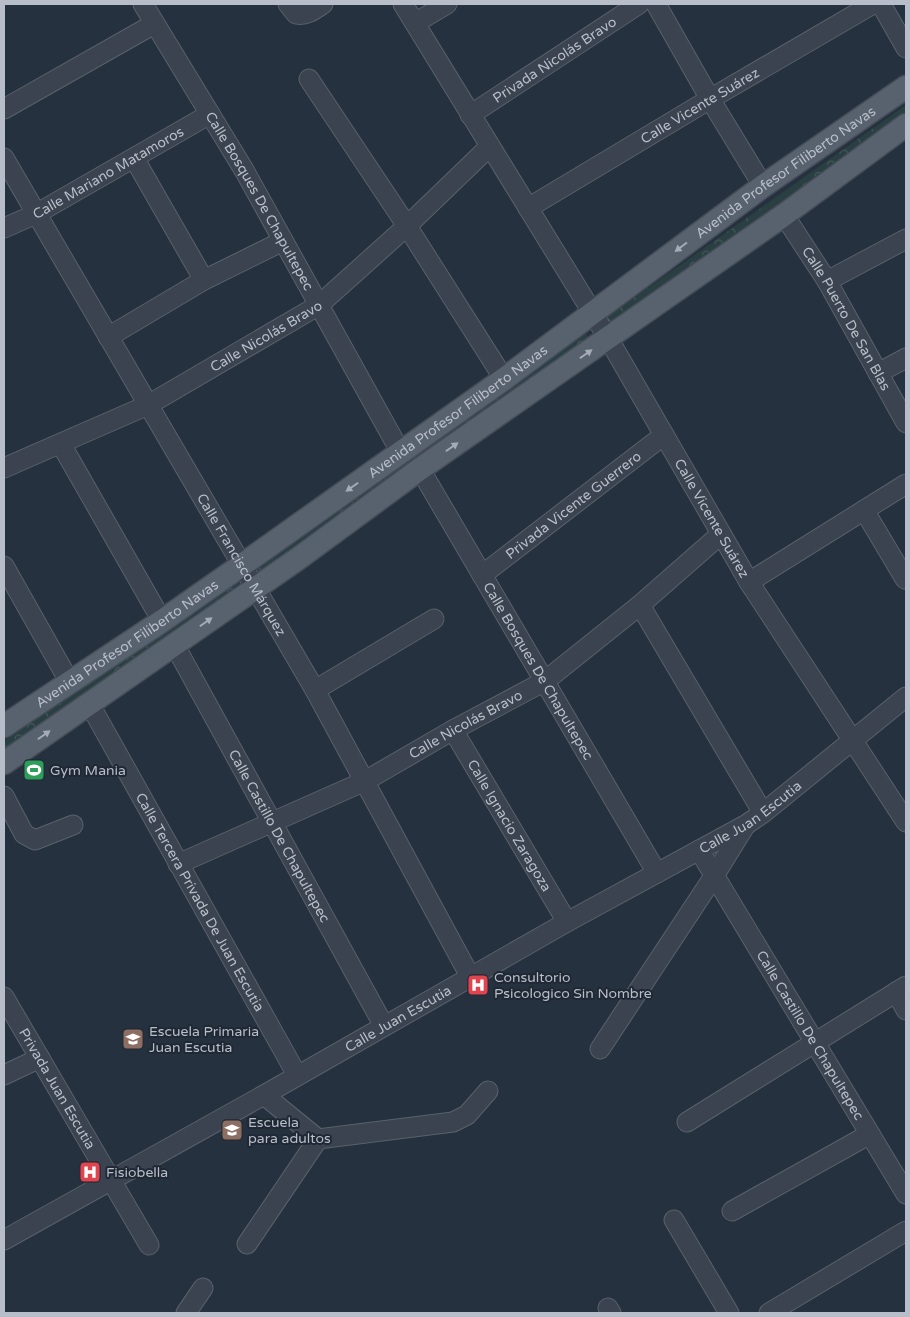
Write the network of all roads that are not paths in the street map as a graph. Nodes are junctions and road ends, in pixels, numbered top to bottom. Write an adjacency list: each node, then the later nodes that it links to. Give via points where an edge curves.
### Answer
1 (143, 4): 11 (street, Calle Bosques De Chapultepec)
2 (288, 4): 3 (street, via 296,14 303,15)
3 (323, 4)
4 (403, 4): 10 (street, Calle Vicente Suárez)
5 (447, 4): 10 (street)
6 (639, 4): 18 (street, Privada Nicolás Bravo)
7 (656, 4): 15 (street)
8 (873, 4): 15 (street, Calle Vicente Suárez)
9 (881, 4): 12 (street)
10 (415, 23): 18 (street, Calle Vicente Suárez)
11 (154, 24): 16 (street); 17 (street, Calle Bosques De Chapultepec)
12 (906, 48)
13 (310, 79): 27 (street)
14 (906, 88): 23 (main road, Avenida Profesor Filiberto Navas)
15 (710, 99): 23 (street); 24 (street, Calle Vicente Suárez)
16 (4, 108)
17 (210, 114): 22 (street, Calle Mariano Matamoros); 30 (street, Calle Bosques De Chapultepec)
18 (470, 115): 20 (street, Calle Vicente Suárez)
19 (906, 126): 26 (main road, Avenida Profesor Filiberto Navas)
20 (490, 147): 24 (street, Calle Vicente Suárez); 27 (street, Calle Nicolás Bravo)
21 (4, 158): 25 (street, Calle Francisco Márquez)
22 (134, 158): 25 (street, Calle Mariano Matamoros); 31 (street)
23 (763, 186): 34 (main road, Avenida Profesor Filiberto Navas, one-way to 34)
24 (528, 208): 34 (street, Calle Vicente Suárez)
25 (36, 214): 28 (street, Calle Mariano Matamoros); 35 (street, Calle Francisco Márquez)
26 (784, 215): 32 (street, Calle Puerto De San Blas); 36 (main road, Avenida Profesor Filiberto Navas)
27 (406, 226): 33 (street, Calle Nicolás Bravo); 39 (street)
28 (4, 228)
29 (906, 239): 32 (street)
30 (283, 241): 31 (street); 33 (street, Calle Bosques De Chapultepec)
31 (204, 280): 35 (street)
32 (827, 282): 38 (street, Calle Puerto De San Blas)
33 (319, 306): 40 (street, Calle Nicolás Bravo); 44 (street, Calle Bosques De Chapultepec)
34 (592, 313): 36 (street, Calle Vicente Suárez); 39 (main road, Avenida Profesor Filiberto Navas)
35 (108, 337): 40 (street, Calle Francisco Márquez)
36 (608, 338): 42 (street, Calle Vicente Suárez); 46 (main road, Avenida Profesor Filiberto Navas, one-way to 36)
37 (906, 358): 38 (street)
38 (878, 374): 41 (street, Calle Puerto De San Blas)
39 (504, 379): 44 (main road, Avenida Profesor Filiberto Navas)
40 (148, 405): 43 (street, Calle Nicolás Bravo); 50 (street, Calle Francisco Márquez)
41 (906, 423)
42 (664, 435): 49 (street, Calle Vicente Suárez); 52 (street, Privada Vicente Guerrero)
43 (60, 444): 45 (street, Calle Nicolás Bravo); 58 (street)
44 (400, 453): 50 (main road, Avenida Profesor Filiberto Navas, one-way to 50)
45 (4, 468)
46 (420, 469): 52 (street, Calle Bosques De Chapultepec); 55 (main road, Avenida Profesor Filiberto Navas)
47 (906, 484): 48 (street)
48 (864, 510): 53 (street); 54 (street)
49 (721, 534): 54 (street, Calle Vicente Suárez); 56 (street, Calle Nicolás Bravo)
50 (242, 565): 55 (street, Calle Francisco Márquez); 58 (main road, Avenida Profesor Filiberto Navas)
51 (4, 566): 60 (street)
52 (482, 575): 61 (street, Calle Bosques De Chapultepec)
53 (905, 579)
54 (750, 582): 67 (street, Calle Vicente Suárez)
55 (255, 587): 59 (main road, Avenida Profesor Filiberto Navas, one-way to 55); 62 (street, Calle Francisco Márquez)
56 (640, 605): 61 (street, Calle Nicolás Bravo); 71 (street)
57 (434, 619): 62 (street)
58 (162, 621): 60 (main road, Avenida Profesor Filiberto Navas)
59 (174, 644): 64 (main road, Avenida Profesor Filiberto Navas); 72 (street, Calle Castillo De Chapultepec)
60 (69, 681): 65 (main road, Avenida Profesor Filiberto Navas)
61 (544, 681): 66 (street, Calle Nicolás Bravo); 78 (street, Calle Bosques De Chapultepec)
62 (315, 690): 69 (street, Calle Francisco Márquez)
63 (906, 697): 67 (street, Calle Juan Escutia)
64 (89, 703): 68 (main road, Avenida Profesor Filiberto Navas, one-way to 64); 77 (street, Calle Tercera Privada De Juan Escutia)
65 (4, 726)
66 (454, 730): 69 (street, Calle Nicolás Bravo); 80 (street, Calle Ignacio Zaragoza)
67 (853, 741): 71 (street, Calle Juan Escutia); 73 (street, Calle Vicente Suárez)
68 (4, 763)
69 (365, 781): 72 (street, Calle Nicolás Bravo); 81 (street, Calle Francisco Márquez)
70 (4, 796): 75 (street, via 24,834 34,840)
71 (763, 813): 74 (street, Calle Juan Escutia)
72 (272, 822): 77 (street, Calle Nicolás Bravo); 85 (street, Calle Castillo De Chapultepec)
73 (906, 822)
74 (747, 824): 76 (street, Calle Juan Escutia); 79 (street)
75 (73, 825)
76 (699, 850): 78 (street, Calle Juan Escutia); 79 (street, Calle Castillo De Chapultepec)
77 (178, 864): 90 (street, Calle Tercera Privada De Juan Escutia)
78 (657, 873): 80 (street, Calle Juan Escutia)
79 (714, 876): 86 (street, Calle Castillo De Chapultepec); 87 (street)
80 (567, 922): 81 (street, Calle Juan Escutia)
81 (470, 978): 85 (street, Calle Juan Escutia)
82 (901, 989): 84 (street); 86 (street)
83 (4, 997): 88 (street, Privada Juan Escutia)
84 (906, 1010)
85 (384, 1026): 90 (street, Calle Juan Escutia)
86 (815, 1042): 93 (street); 94 (street, Calle Castillo De Chapultepec)
87 (600, 1049)
88 (40, 1058): 89 (street); 96 (street, Privada Juan Escutia)
89 (4, 1075)
90 (296, 1075): 92 (street, Calle Juan Escutia)
91 (488, 1091): 95 (street, via 468,1115 453,1122)
92 (264, 1095): 95 (street); 96 (street, Calle Juan Escutia)
93 (687, 1122)
94 (870, 1134): 97 (street, Calle Castillo De Chapultepec); 98 (street)
95 (318, 1139): 102 (street)
96 (111, 1180): 101 (street, Calle Juan Escutia); 103 (street, Privada Juan Escutia)
97 (906, 1194)
98 (732, 1211)
99 (674, 1220): 106 (street)
100 (906, 1231): 107 (street)
101 (4, 1240)
102 (247, 1244)
103 (149, 1245)
104 (203, 1288): 105 (street)
105 (186, 1313)
106 (729, 1313)
107 (769, 1313)

